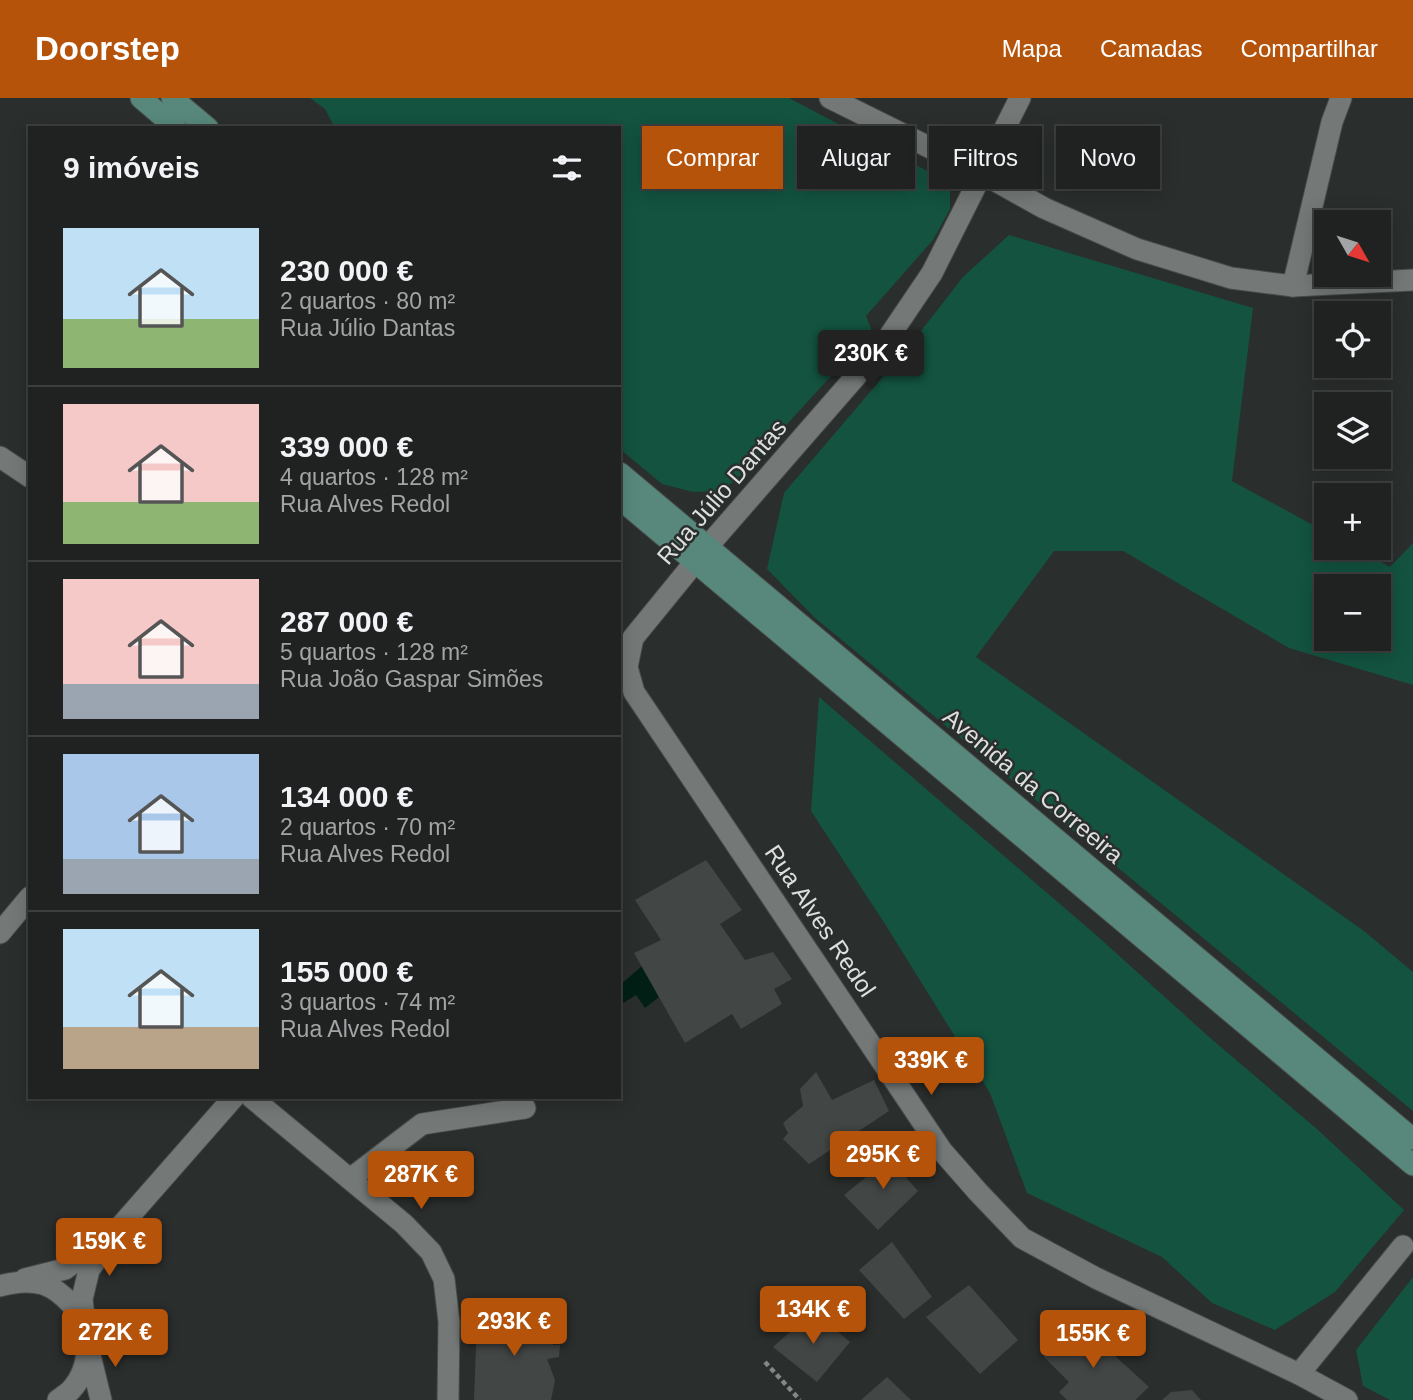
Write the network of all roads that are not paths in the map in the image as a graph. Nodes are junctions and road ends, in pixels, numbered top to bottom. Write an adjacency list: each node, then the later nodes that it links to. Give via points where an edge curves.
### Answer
1 (141, 98): 6 (main road)
2 (172, 98): 7 (main road)
3 (830, 98): 9 (street)
4 (1020, 98): 8 (street, Rua Júlio Dantas)
5 (1341, 98): 13 (street)
6 (174, 126)
7 (206, 126)
8 (1006, 126)
9 (929, 147)
10 (975, 189): 18 (street, Rua Júlio Dantas, via 932,272 884,344)
11 (1010, 189): 13 (street, via 1136,249 1231,278)
12 (1413, 280): 13 (street)
13 (1293, 286)
14 (0, 457): 16 (street)
15 (621, 473): 18 (main road, Avenida da Correeira)
16 (28, 476)
17 (621, 500): 18 (main road, Avenida da Correeira)
18 (701, 554): 19 (street, Rua Júlio Dantas, via 633,638); 25 (main road, Avenida da Correeira); 26 (main road, Avenida da Correeira)
19 (623, 667): 33 (street, Rua Alves Redol, via 634,692 942,1151 978,1192 1022,1238)
20 (28, 899): 21 (street)
21 (0, 933)
22 (232, 1099): 28 (street)
23 (253, 1099): 27 (street)
24 (525, 1108): 27 (street, via 422,1125)
25 (1413, 1139)
26 (1413, 1165)
27 (350, 1179): 36 (street, via 431,1252 444,1279 449,1322)
28 (119, 1228): 30 (street, via 65,1269); 31 (street, via 89,1270 82,1298)
29 (1403, 1246): 33 (street)
30 (7, 1283): 31 (street, via 43,1284 63,1294)
31 (85, 1326): 32 (street)
32 (88, 1348): 34 (street, via 83,1371); 35 (street)
33 (1299, 1374): 37 (street, Rua Alves Redol)
34 (58, 1400)
35 (101, 1400)
36 (448, 1400)
37 (1347, 1400)

